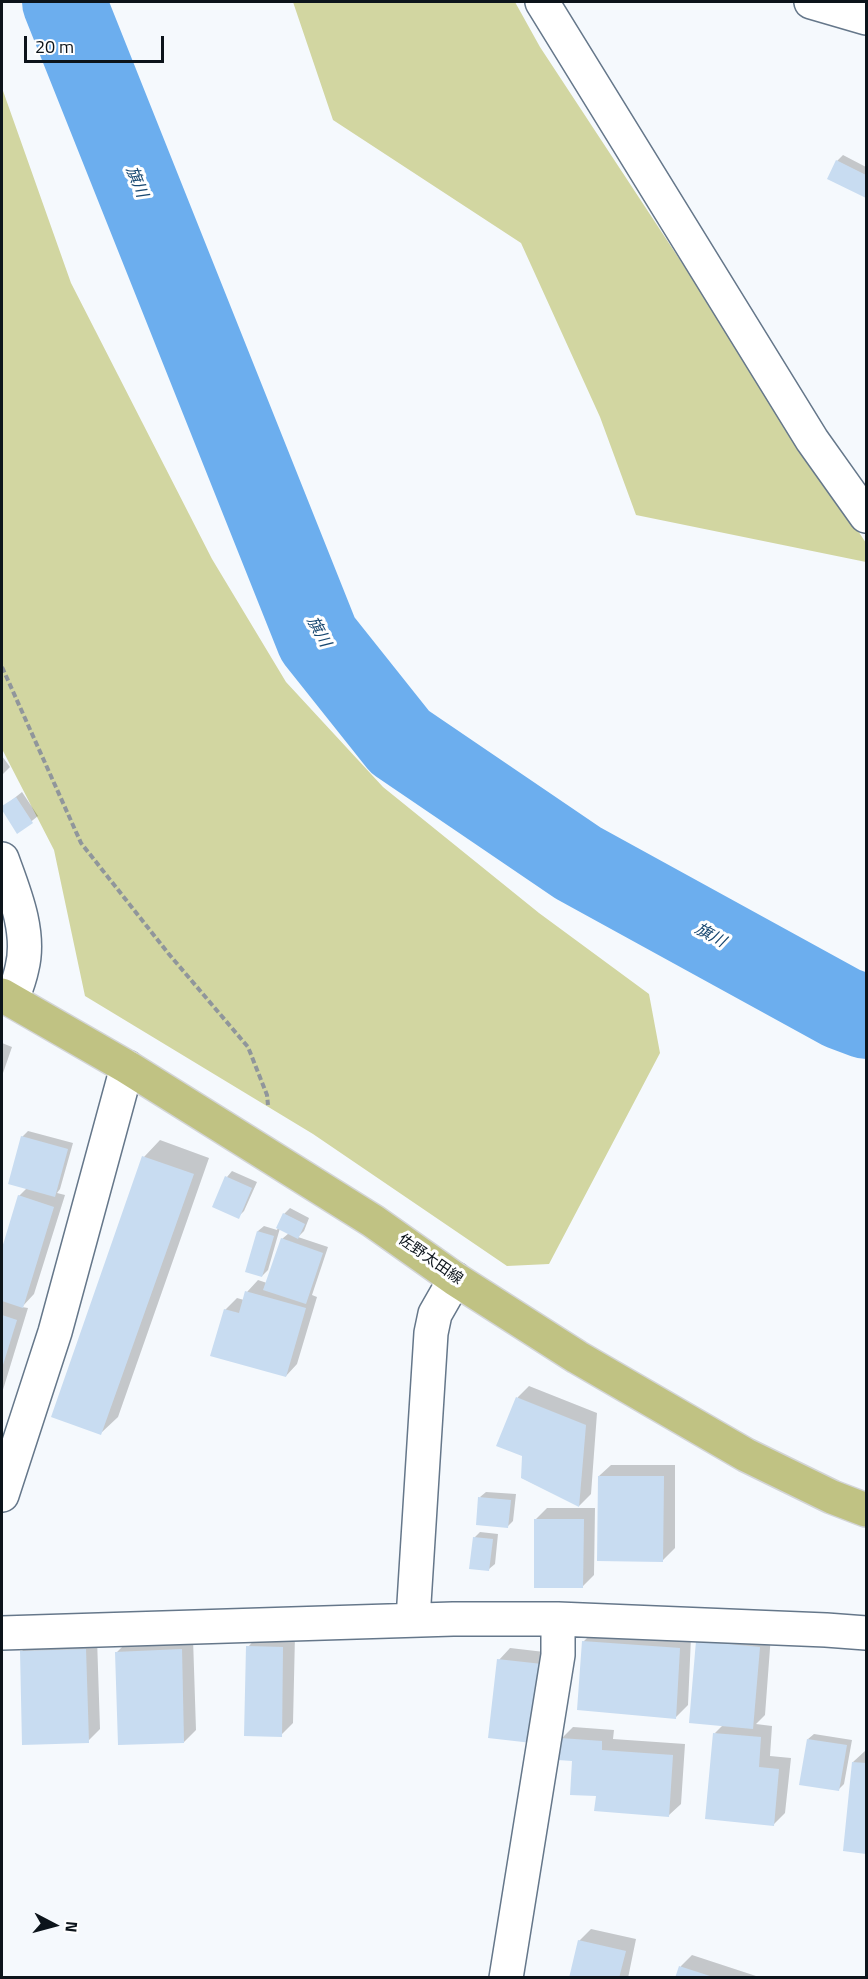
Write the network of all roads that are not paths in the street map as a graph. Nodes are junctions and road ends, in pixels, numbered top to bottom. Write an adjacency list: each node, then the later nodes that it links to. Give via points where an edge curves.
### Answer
1 (542, 2): 4 (street, via 812,440)
2 (811, 2): 3 (street)
3 (867, 18)
4 (867, 516)
5 (2, 859): 6 (street, via 24,930 23,966)
6 (7, 997): 7 (main road, 佐野太田線)
7 (127, 1067): 8 (main road, 佐野太田線, via 373,1221); 9 (street, via 55,1332)
8 (455, 1279): 10 (main road, 佐野太田線, via 577,1357 746,1455); 11 (street, via 435,1314 431,1333)
9 (2, 1495)
10 (867, 1510)
11 (413, 1619): 12 (street); 13 (street)
12 (558, 1619): 14 (street); 15 (street, via 558,1654)
13 (2, 1633)
14 (867, 1633)
15 (506, 1977)

